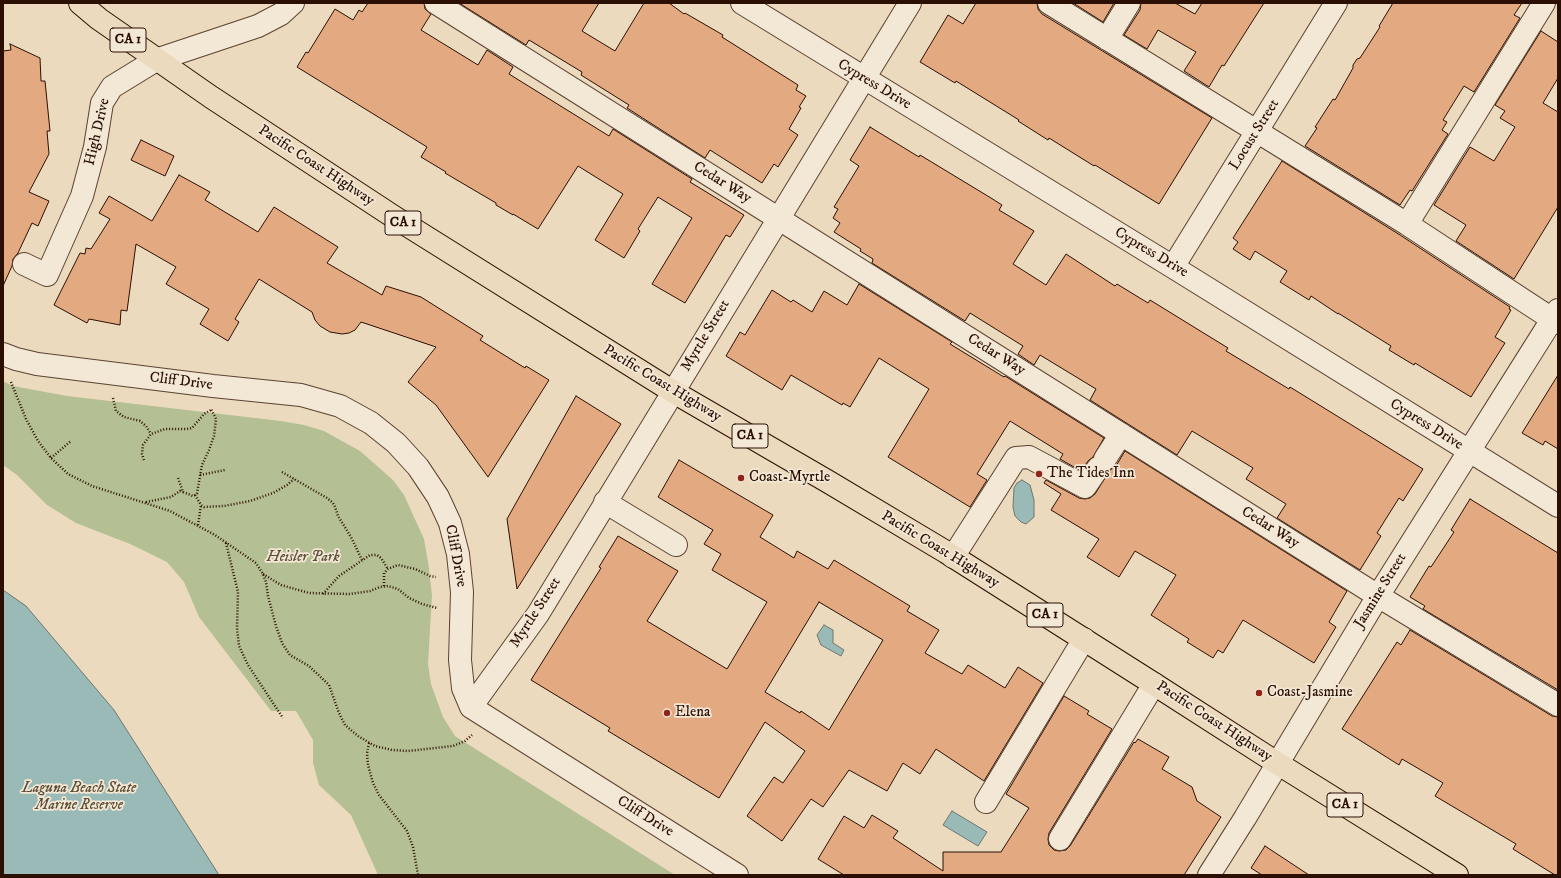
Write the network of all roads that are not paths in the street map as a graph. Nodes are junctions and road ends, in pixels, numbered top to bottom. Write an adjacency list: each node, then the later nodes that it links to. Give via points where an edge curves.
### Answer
1 (80, 3): 11 (highway, Pacific Coast Highway / CA 1)
2 (293, 3): 11 (street, High Drive, via 281,14 258,26)
3 (436, 3): 14 (street, Cedar Way)
4 (742, 3): 12 (street, Cypress Drive)
5 (910, 3): 12 (street, Myrtle Street)
6 (1049, 3): 10 (street)
7 (1129, 3): 10 (street)
8 (1336, 3): 13 (street, Locust Street)
9 (1544, 3): 15 (street)
10 (1107, 39): 13 (street)
11 (156, 60): 16 (street, High Drive, via 112,87 102,103 84,190 47,274); 20 (highway, Pacific Coast Highway / CA 1, via 394,217)
12 (864, 79): 14 (street, Myrtle Street); 17 (street, Cypress Drive)
13 (1258, 132): 15 (street); 17 (street, Locust Street)
14 (778, 218): 20 (street, Myrtle Street); 21 (street, Cedar Way)
15 (1407, 224): 18 (street)
16 (24, 264)
17 (1173, 267): 22 (street, Cypress Drive)
18 (1556, 318): 22 (street, Jasmine Street)
19 (3, 354): 31 (street, Cliff Drive, via 37,364 301,395 340,406 371,423 396,443 422,473 438,497 450,523 458,554 462,592 460,660 463,688)
20 (672, 392): 23 (street, Myrtle Street); 26 (highway, Pacific Coast Highway / CA 1)
21 (1121, 434): 26 (street, via 1085,487 1030,457 1016,458); 27 (street, Cedar Way)
22 (1468, 451): 24 (street, Cypress Drive); 27 (street, Jasmine Street)
23 (605, 502): 25 (street); 31 (street, Myrtle Street)
24 (1558, 506)
25 (676, 545)
26 (953, 557): 28 (highway, Pacific Coast Highway / CA 1)
27 (1378, 596): 30 (street, Cedar Way); 32 (street, Jasmine Street)
28 (1084, 639): 29 (highway, Pacific Coast Highway / CA 1); 33 (street)
29 (1154, 684): 32 (highway, Pacific Coast Highway / CA 1); 34 (street)
30 (1558, 705)
31 (480, 713): 35 (street, Cliff Drive)
32 (1277, 763): 36 (street, Jasmine Street); 37 (highway, Pacific Coast Highway / CA 1)
33 (986, 802)
34 (1060, 839)
35 (737, 875)
36 (1209, 875)
37 (1457, 875)

